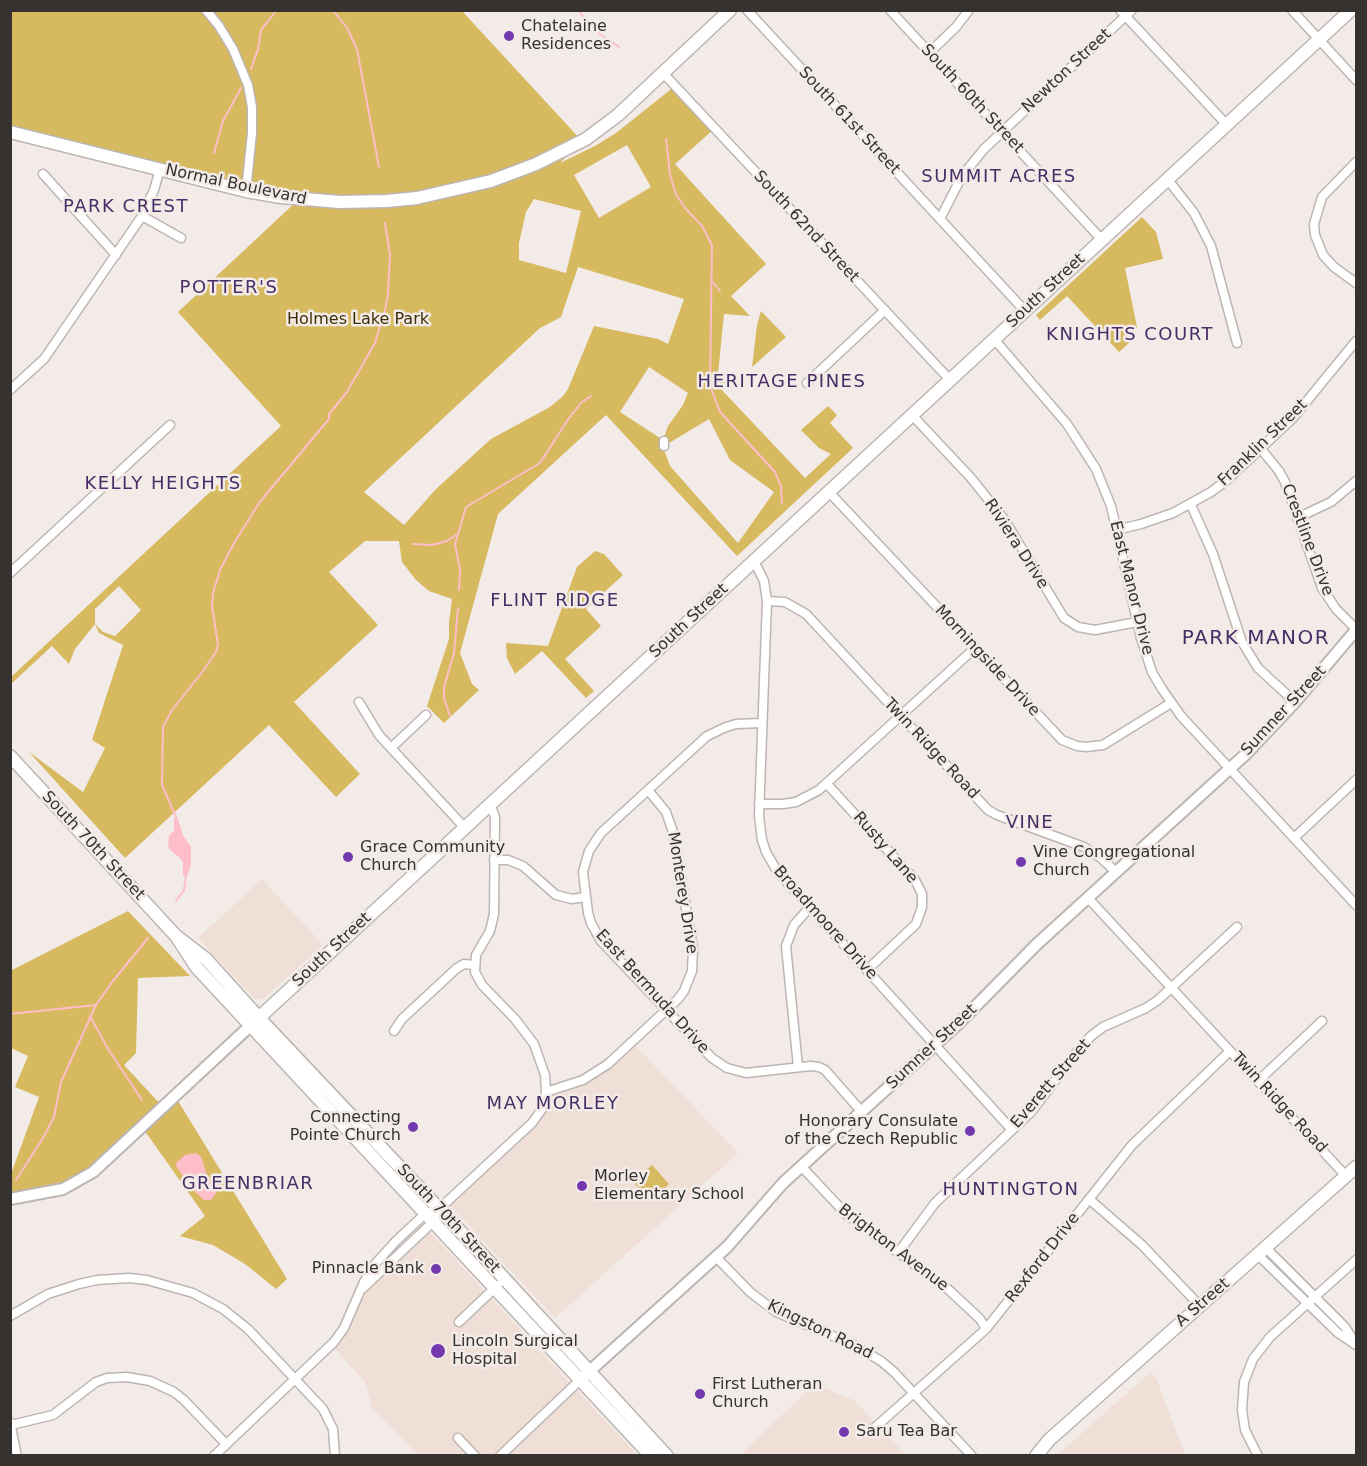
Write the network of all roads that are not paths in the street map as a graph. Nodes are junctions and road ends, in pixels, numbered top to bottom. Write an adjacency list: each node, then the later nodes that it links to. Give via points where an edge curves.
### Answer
1 (206, 10): 20 (street, via 233,50 248,85 252,133)
2 (730, 10): 11 (main road, Normal Boulevard)
3 (747, 10): 22 (street, South 61st Street)
4 (890, 10): 10 (street, South 60th Street)
5 (969, 10): 10 (street)
6 (1292, 10): 9 (street)
7 (1351, 10): 9 (main road, South Street)
8 (1126, 13): 13 (street); 15 (street, Newton Street)
9 (1319, 39): 12 (street); 13 (main road, South Street)
10 (930, 53): 15 (street, South 60th Street)
11 (663, 73): 20 (main road, Normal Boulevard, via 586,139 536,164 481,184 417,198 365,202 303,200); 27 (street, South 62nd Street)
12 (1356, 80)
13 (1227, 125): 19 (main road, South Street)
14 (10, 132): 17 (main road, Normal Boulevard)
15 (1002, 132): 22 (street, Newton Street, via 962,176); 24 (street, South 60th Street)
16 (1356, 162): 26 (street, via 1320,201 1315,235 1323,255)
17 (160, 169): 20 (main road, Normal Boulevard); 21 (street)
18 (42, 174): 25 (street)
19 (1168, 180): 24 (main road, South Street); 31 (street, via 1194,213 1211,246)
20 (246, 190)
21 (142, 216): 23 (street); 25 (street)
22 (940, 219): 28 (street, South 61st Street)
23 (181, 238)
24 (1102, 240): 28 (main road, South Street)
25 (116, 255): 34 (street, via 44,359)
26 (1356, 283)
27 (885, 310): 32 (street, South 62nd Street); 33 (street)
28 (1025, 311): 29 (main road, South Street)
29 (994, 339): 32 (main road, South Street); 42 (street, East Manor Drive, via 1088,454 1104,488)
30 (1356, 341): 37 (street, Franklin Street, via 1313,396)
31 (1237, 343)
32 (950, 380): 35 (main road, South Street)
33 (807, 383)
34 (10, 390)
35 (912, 415): 39 (main road, South Street); 46 (street, Riviera Drive, via 1004,519 1064,618 1078,627 1095,630)
36 (170, 425): 44 (street)
37 (1261, 449): 40 (street, Franklin Street); 41 (street, Crestline Drive, via 1279,471)
38 (1356, 481): 41 (street, via 1331,502)
39 (829, 492): 43 (main road, South Street); 48 (street, Morningside Drive)
40 (1191, 505): 42 (street, Franklin Street); 50 (street, via 1213,554 1242,642 1258,668)
41 (1298, 518): 47 (street, Crestline Drive, via 1325,593)
42 (1116, 530): 46 (street, East Manor Drive)
43 (754, 561): 45 (street, Broadmoore Drive, via 764,581); 61 (main road, South Street)
44 (10, 573)
45 (767, 601): 53 (street, Twin Ridge Road, via 785,602 806,614); 54 (street, Broadmoore Drive)
46 (1137, 622): 51 (street, East Manor Drive, via 1152,672)
47 (1356, 629): 50 (street, Sumner Street)
48 (975, 648): 51 (street, Morningside Drive, via 1055,734 1077,746 1097,747 1111,742); 53 (street)
49 (359, 702): 55 (street)
50 (1295, 702): 57 (street, Sumner Street)
51 (1171, 703): 57 (street, East Manor Drive)
52 (426, 715): 55 (street)
53 (901, 716): 59 (street); 66 (street, Twin Ridge Road, via 988,810 1084,847)
54 (762, 723): 60 (street, East Bermuda Drive, via 736,724 714,732); 62 (street, Broadmoore Drive)
55 (391, 748): 63 (street)
56 (12, 760): 77 (main road, South 70th Street, via 176,936 196,968)
57 (1230, 769): 64 (street, East Manor Drive); 66 (street, Sumner Street)
58 (1356, 780): 64 (street)
59 (827, 784): 62 (street, via 796,802); 73 (street, Rusty Lane, via 915,880 922,894 916,924)
60 (648, 790): 67 (street, East Bermuda Drive, via 593,843 585,861); 75 (street, Monterey Drive, via 666,812 673,832 693,949 689,981)
61 (490, 804): 63 (main road, South Street); 65 (street, via 495,817)
62 (759, 804): 70 (street, Broadmoore Drive, via 759,827 766,852 777,871)
63 (465, 828): 77 (main road, South Street)
64 (1294, 838): 69 (street, East Manor Drive)
65 (494, 860): 67 (street, via 523,866 556,895); 72 (street, via 493,922)
66 (1116, 872): 68 (street, Sumner Street)
67 (585, 897): 75 (street, East Bermuda Drive, via 591,923 601,941)
68 (1088, 898): 74 (street, Twin Ridge Road); 79 (street, Sumner Street)
69 (1356, 905)
70 (810, 907): 73 (street, Broadmoore Drive); 81 (street, via 794,925 786,946)
71 (1237, 927): 74 (street, Everett Street)
72 (474, 965): 78 (street, via 457,968); 83 (street, via 482,985 534,1044 545,1075)
73 (867, 970): 79 (street, Broadmoore Drive)
74 (1172, 988): 80 (street, Twin Ridge Road); 85 (street, Everett Street, via 1146,1008 1091,1036 1046,1095)
75 (666, 1010): 81 (street, East Bermuda Drive, via 707,1054 727,1068 755,1073); 83 (street, Monterey Drive, via 596,1073)
76 (1322, 1021): 82 (street)
77 (255, 1022): 89 (street, South Street, via 93,1172 63,1189); 91 (main road, South 70th Street)
78 (393, 1031)
79 (935, 1045): 84 (street, Sumner Street); 85 (street, Broadmoore Drive)
80 (1230, 1051): 82 (street, Twin Ridge Road); 90 (street, Rexford Drive, via 1148,1128)
81 (798, 1067): 84 (street, East Bermuda Drive, via 825,1070)
82 (1258, 1081): 88 (street, Twin Ridge Road)
83 (546, 1092): 91 (street, via 542,1109 532,1123)
84 (862, 1112): 86 (street, Sumner Street)
85 (1012, 1130): 93 (street, Everett Street, via 946,1190)
86 (801, 1166): 93 (street, Brighton Avenue, via 846,1214); 94 (street, Sumner Street)
87 (1356, 1167): 88 (main road, A Street)
88 (1346, 1176): 92 (main road, A Street)
89 (10, 1199)
90 (1089, 1199): 100 (street, via 1142,1245); 103 (street, Rexford Drive)
91 (433, 1214): 96 (main road, South 70th Street); 97 (main road, South 70th Street); 105 (street, via 382,1255 338,1338)
92 (1262, 1251): 98 (street); 99 (street); 100 (main road, A Street)
93 (898, 1253): 103 (street, Brighton Avenue, via 950,1290)
94 (716, 1257): 104 (street, Sumner Street); 106 (street, Kingston Road, via 763,1303 789,1319 867,1352 888,1366)
95 (1356, 1260): 98 (street)
96 (504, 1279): 97 (street); 104 (main road, South 70th Street)
97 (495, 1288): 102 (street); 104 (main road, South 70th Street)
98 (1315, 1298): 99 (street); 99 (street, via 1347,1330 1356,1346)
99 (1308, 1304): 122 (street, via 1263,1344 1248,1371 1242,1410 1245,1430)
100 (1200, 1306): 110 (main road, A Street)
101 (12, 1312): 105 (street, via 48,1294 88,1282 129,1278 163,1283 195,1294 230,1314)
102 (459, 1322)
103 (986, 1329): 106 (street, Rexford Drive)
104 (585, 1375): 116 (street, Sumner Street); 117 (main road, South 70th Street); 118 (main road, South 70th Street)
105 (296, 1379): 111 (street); 114 (street, via 329,1419)
106 (913, 1393): 108 (street, Rexford Drive); 119 (street, Kingston Road)
107 (11, 1424): 111 (street, via 53,1415 93,1384 107,1378 127,1377 150,1381 174,1392); 112 (street)
108 (871, 1431)
109 (458, 1438): 115 (street)
110 (1049, 1440): 120 (main road, A Street); 121 (main road, A Street)
111 (226, 1444): 113 (street)
112 (17, 1455)
113 (214, 1455)
114 (335, 1455)
115 (475, 1455)
116 (500, 1455)
117 (651, 1455)
118 (667, 1455)
119 (972, 1455)
120 (1027, 1455)
121 (1036, 1455)
122 (1258, 1455)

